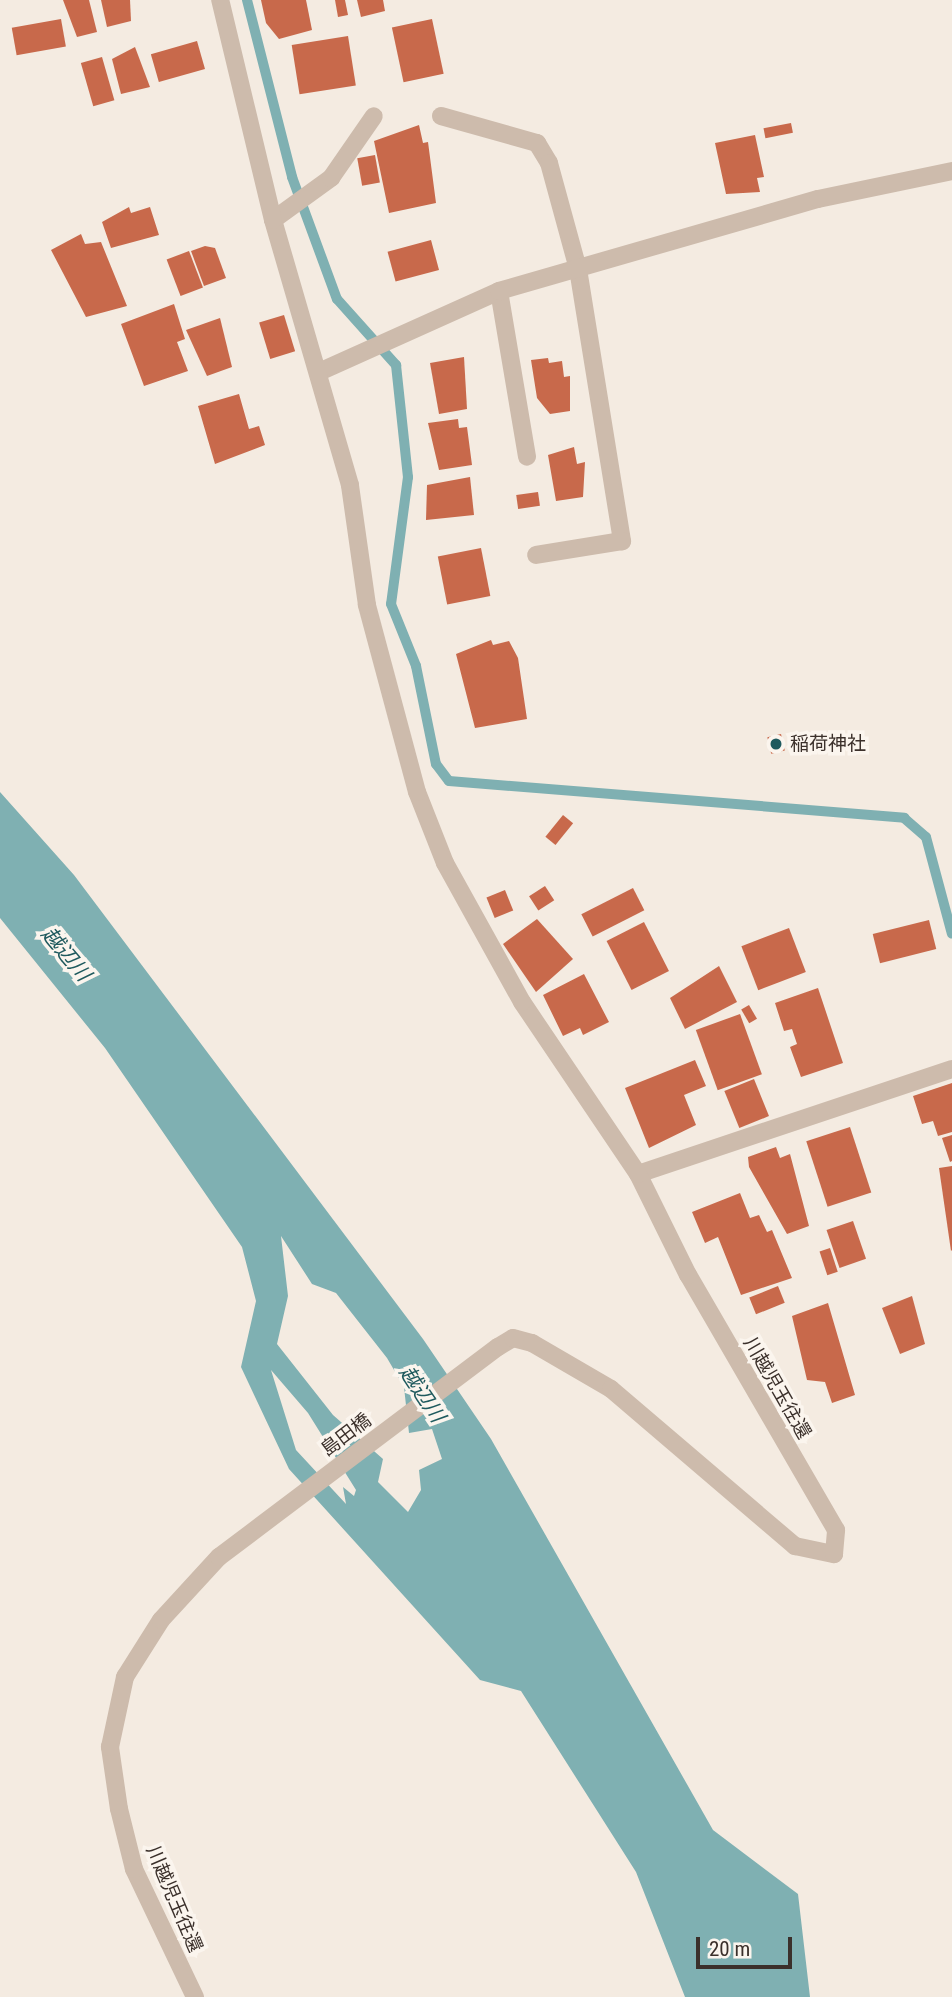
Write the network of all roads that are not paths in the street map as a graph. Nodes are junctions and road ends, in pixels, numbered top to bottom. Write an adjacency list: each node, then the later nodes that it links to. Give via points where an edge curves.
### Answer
1 (220, 0): 5 (street)
2 (374, 116): 5 (street, via 331,178)
3 (441, 116): 6 (street, via 537,143 549,163)
4 (952, 171): 6 (street, via 818,199)
5 (274, 220): 8 (street)
6 (578, 269): 7 (street); 10 (street, via 622,541)
7 (499, 291): 8 (street); 9 (street)
8 (319, 372): 12 (street, via 350,485 367,605 417,792 445,863 522,1002)
9 (527, 457)
10 (536, 555)
11 (952, 1069): 12 (street)
12 (638, 1174): 13 (street, 川越児玉往還, via 688,1275 836,1530 834,1554 795,1546 611,1389 532,1343 513,1338)
13 (498, 1347): 14 (street, 島田橋)
14 (219, 1557): 15 (street, 川越児玉往還, via 161,1620 125,1677 110,1747 134,1869)
15 (195, 1997)

